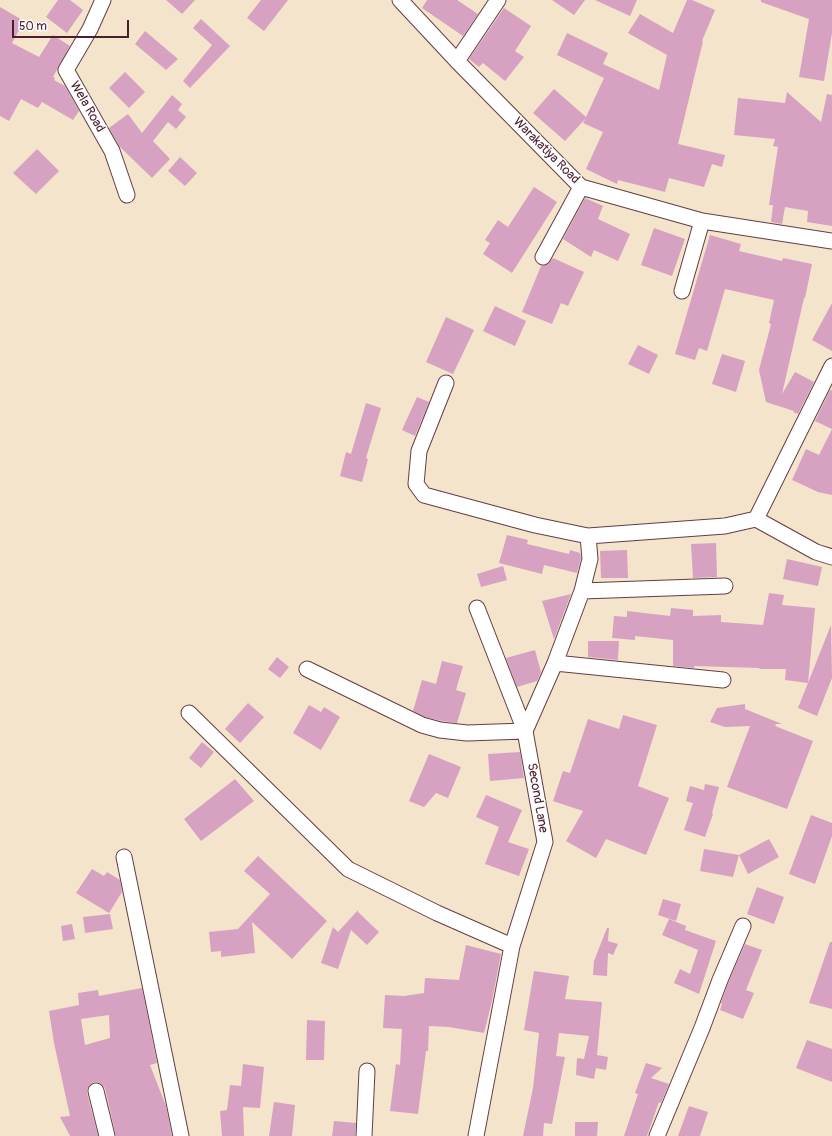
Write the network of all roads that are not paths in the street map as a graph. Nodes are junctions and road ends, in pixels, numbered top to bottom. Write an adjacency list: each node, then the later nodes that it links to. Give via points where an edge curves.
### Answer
1 (103, 0): 6 (street, Wela Road, via 90,29 66,70 112,151)
2 (400, 0): 4 (street, Warakatiya Road)
3 (498, 0): 4 (street)
4 (457, 61): 5 (street, Warakatiya Road)
5 (581, 186): 7 (street, Warakatiya Road); 9 (street)
6 (127, 195)
7 (702, 221): 8 (street, Warakatiya Road); 10 (street)
8 (832, 241)
9 (543, 257)
10 (682, 291)
11 (832, 366): 13 (street)
12 (446, 383): 14 (street, via 419,451 416,484 424,495 535,525)
13 (756, 519): 14 (street, via 725,526); 15 (street, via 816,552)
14 (588, 536): 17 (street, via 590,559)
15 (832, 556)
16 (725, 586): 17 (street)
17 (582, 591): 19 (street)
18 (477, 608): 23 (street, Second Lane)
19 (555, 663): 21 (street); 23 (street)
20 (307, 669): 23 (street, via 422,725 467,733)
21 (723, 680)
22 (189, 713): 26 (street, via 348,869 437,913)
23 (525, 731): 26 (street, Second Lane, via 545,842)
24 (124, 857): 30 (street)
25 (743, 926): 33 (street)
26 (512, 946): 32 (street, Second Lane)
27 (367, 1071): 31 (street)
28 (96, 1092): 29 (street)
29 (107, 1136)
30 (181, 1136)
31 (364, 1136)
32 (476, 1136)
33 (657, 1136)

